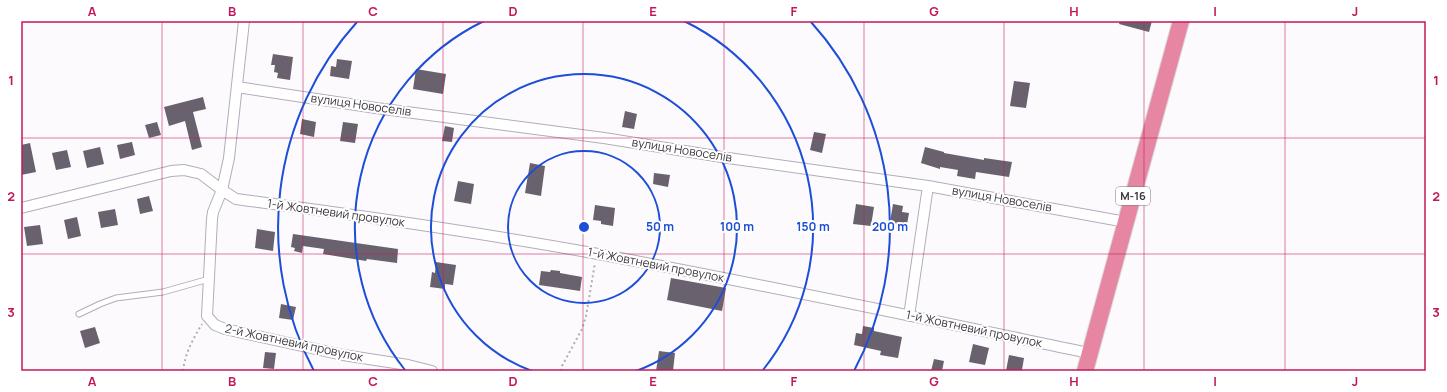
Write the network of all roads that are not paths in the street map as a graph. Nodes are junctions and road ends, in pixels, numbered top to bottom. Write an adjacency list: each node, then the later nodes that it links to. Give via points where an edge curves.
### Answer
1 (244, 21): 3 (street)
2 (1181, 21): 7 (highway, М-16)
3 (237, 87): 4 (street, вулиця Новоселів); 5 (street, via 232,142)
4 (928, 186): 7 (street, вулиця Новоселів); 10 (street)
5 (222, 190): 6 (street, via 201,174 184,170 172,171); 8 (street, via 212,219); 10 (street, 1-й Жовтневий провулок, via 236,199 377,218 597,253)
6 (21, 208)
7 (1126, 222): 11 (highway, М-16)
8 (209, 279): 9 (lane, via 163,292 116,298); 12 (street, 2-й Жовтневий провулок, via 207,316 215,325 344,355)
9 (79, 314)
10 (909, 316): 11 (street, 1-й Жовтневий провулок)
11 (1090, 353): 13 (highway, М-16)
12 (432, 371)
13 (1085, 371)

